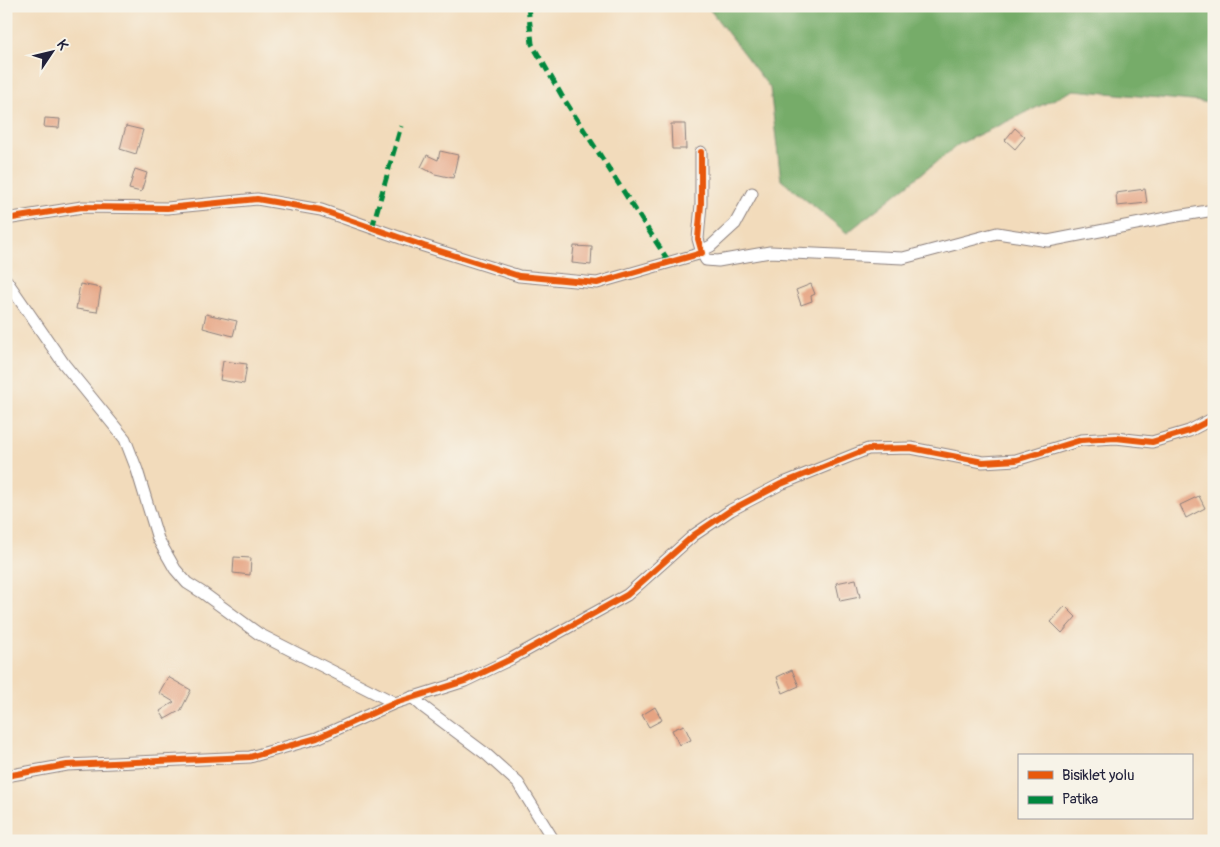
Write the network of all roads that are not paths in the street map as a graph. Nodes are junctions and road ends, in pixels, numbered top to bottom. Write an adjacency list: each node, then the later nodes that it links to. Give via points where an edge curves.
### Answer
1 (701, 152): 5 (street, via 698,239)
2 (752, 193): 5 (street, via 735,224)
3 (1214, 210): 5 (street, via 1048,241 997,233 903,258 770,252 718,261 706,260)
4 (6, 219): 5 (street, via 82,208 168,208 257,199 321,210 519,276 597,283)
5 (702, 252)
6 (6, 280): 9 (street, via 64,364 125,439 158,539 187,583 259,634)
7 (1214, 418): 8 (street, via 1189,431 1152,442 1116,438 1081,440 1016,460 983,462 912,448 868,449 780,484 731,510 694,536 627,595 511,659 465,682)
8 (412, 697): 9 (street); 11 (street, via 518,782)
9 (395, 702): 10 (street, via 317,738 250,757 66,764)
10 (6, 776)
11 (554, 841)

